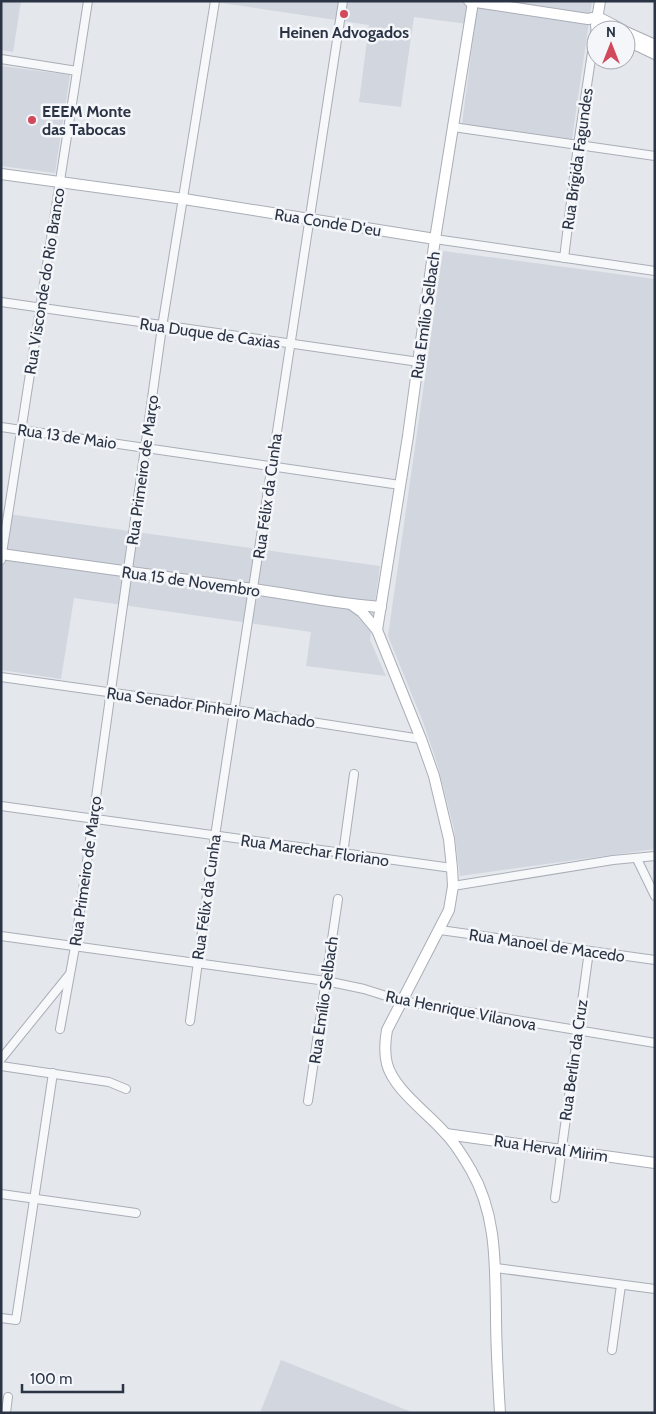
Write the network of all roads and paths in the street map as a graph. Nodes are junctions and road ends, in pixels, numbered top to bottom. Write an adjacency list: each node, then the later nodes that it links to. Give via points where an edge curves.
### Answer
1 (88, 1): 14 (street, Rua Visconde do Rio Branco)
2 (215, 1): 21 (street, Rua Primeiro de Março)
3 (342, 1): 22 (street, Rua Félix da Cunha)
4 (469, 1): 6 (main road)
5 (600, 1): 7 (main road, Rua Brígida Fagundes)
6 (473, 2): 8 (main road); 16 (main road, Rua Emílio Selbach)
7 (597, 20)
8 (586, 21)
9 (636, 36): 11 (main road)
10 (636, 45): 12 (main road)
11 (655, 45)
12 (655, 54)
13 (1, 59): 14 (street)
14 (77, 70): 20 (street, Rua Visconde do Rio Branco)
15 (590, 70): 17 (street, Rua Brígida Fagundes)
16 (453, 127): 17 (street); 23 (main road, Rua Emílio Selbach)
17 (578, 145): 18 (street); 24 (street, Rua Brígida Fagundes)
18 (655, 156)
19 (1, 174): 20 (main road, Rua Conde D'eu)
20 (60, 182): 21 (main road, Rua Conde D'eu); 27 (street, Rua Visconde do Rio Branco)
21 (184, 199): 22 (main road, Rua Conde D'eu); 28 (street, Rua Primeiro de Março)
22 (308, 219): 23 (main road, Rua Conde D'eu); 29 (street, Rua Félix da Cunha)
23 (435, 239): 24 (street, Rua Conde D'eu); 30 (main road, Rua Emílio Selbach)
24 (564, 258): 25 (street, Rua Conde D'eu)
25 (655, 271)
26 (1, 302): 27 (street, Rua Duque de Caxias)
27 (40, 308): 28 (street, Rua Duque de Caxias); 32 (street, Rua Visconde do Rio Branco)
28 (162, 327): 29 (street, Rua Duque de Caxias); 33 (street, Rua Primeiro de Março)
29 (289, 345): 30 (street, Rua Duque de Caxias); 34 (street, Rua Félix da Cunha)
30 (418, 362): 35 (main road, Rua Emílio Selbach)
31 (1, 427): 32 (street, Rua 13 de Maio)
32 (21, 429): 33 (street, Rua 13 de Maio); 36 (street, Rua Visconde do Rio Branco)
33 (145, 448): 34 (street, Rua 13 de Maio); 37 (street, Rua Primeiro de Março)
34 (272, 466): 35 (street, Rua 13 de Maio); 38 (street, Rua Félix da Cunha)
35 (400, 485): 40 (main road, Rua Emílio Selbach)
36 (2, 556): 37 (main road, Rua 15 de Novembro)
37 (127, 573): 38 (main road, Rua 15 de Novembro); 43 (street, Rua Primeiro de Março)
38 (253, 589): 39 (main road, Rua 15 de Novembro); 44 (street, Rua Félix da Cunha)
39 (352, 605): 40 (main road, Rua 15 de Novembro); 41 (main road)
40 (381, 608): 41 (main road, Rua Emílio Selbach)
41 (377, 630): 45 (main road)
42 (1, 677): 43 (street, Rua Senador Pinheiro Machado)
43 (110, 692): 44 (street, Rua Senador Pinheiro Machado); 48 (street, Rua Primeiro de Março)
44 (235, 710): 45 (street, Rua Senador Pinheiro Machado); 49 (street, Rua Félix da Cunha)
45 (421, 739): 53 (main road, via 434,776)
46 (354, 774): 50 (street)
47 (1, 806): 48 (street, Rua Marechar Floriano)
48 (93, 819): 49 (street, Rua Marechar Floriano); 59 (street, Rua Primeiro de Março)
49 (215, 836): 50 (street, Rua Marechar Floriano); 62 (street, Rua Félix da Cunha)
50 (343, 854): 53 (street, Rua Marechar Floriano)
51 (655, 856): 52 (street)
52 (637, 859): 54 (street); 55 (street)
53 (452, 868): 54 (main road)
54 (453, 886): 57 (main road, via 450,910)
55 (655, 896)
56 (338, 899): 64 (street, Rua Emílio Selbach)
57 (440, 930): 60 (street, Rua Manoel de Macedo); 65 (main road)
58 (1, 936): 59 (street, Rua Henrique Vilanova)
59 (75, 947): 62 (street, Rua Henrique Vilanova); 63 (street, Rua Primeiro de Março)
60 (589, 951): 61 (street, Rua Manoel de Macedo); 68 (street, Rua Berlin da Cruz)
61 (655, 960)
62 (196, 963): 64 (street, Rua Henrique Vilanova); 66 (street, Rua Félix da Cunha)
63 (70, 974): 67 (street, Rua Primeiro de Março); 70 (street)
64 (326, 982): 65 (street, Rua Henrique Vilanova); 74 (street, Rua Emílio Selbach)
65 (402, 1001): 68 (street, Rua Henrique Vilanova); 75 (main road, via 387,1030 388,1065 399,1086)
66 (190, 1021)
67 (60, 1029)
68 (577, 1031): 69 (street, Rua Henrique Vilanova); 76 (street, Rua Berlin da Cruz)
69 (655, 1043)
70 (1, 1059)
71 (1, 1066): 72 (street)
72 (53, 1073): 73 (street, via 109,1082); 80 (street)
73 (126, 1090)
74 (308, 1100)
75 (446, 1134): 76 (main road, Rua Herval Mirim); 82 (main road, via 472,1170 485,1202)
76 (560, 1149): 77 (main road, Rua Herval Mirim); 79 (street, Rua Berlin da Cruz)
77 (655, 1163)
78 (1, 1194): 80 (street)
79 (555, 1198)
80 (34, 1199): 81 (street); 85 (street, via 16,1320)
81 (136, 1214)
82 (496, 1268): 83 (street); 89 (main road)
83 (621, 1285): 84 (street); 86 (street)
84 (655, 1288)
85 (1, 1318)
86 (612, 1350)
87 (8, 1397): 88 (street)
88 (6, 1413)
89 (500, 1413)

